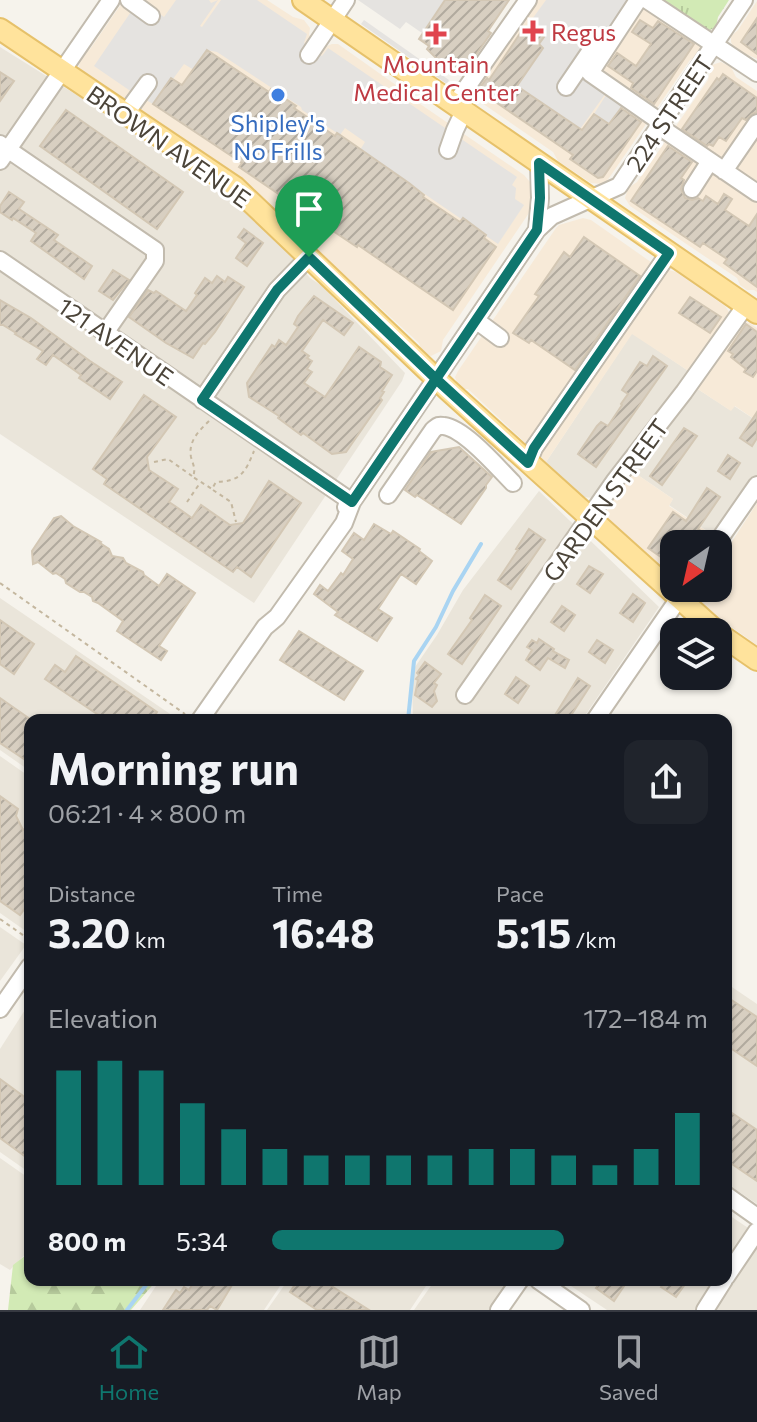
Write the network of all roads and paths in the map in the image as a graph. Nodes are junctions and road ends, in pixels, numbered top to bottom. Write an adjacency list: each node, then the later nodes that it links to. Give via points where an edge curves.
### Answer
1 (111, 0): 17 (street)
2 (129, 0): 9 (street)
3 (303, 0): 10 (main road)
4 (346, 0): 10 (street)
5 (528, 0): 21 (street)
6 (638, 0): 14 (street)
7 (647, 0): 15 (street)
8 (744, 0): 15 (street, 224 STREET)
9 (151, 16)
10 (332, 20): 16 (street); 21 (main road)
11 (533, 24): 13 (path)
12 (0, 29): 17 (main road, BROWN AVENUE)
13 (526, 34)
14 (613, 38): 20 (street, via 598,40); 24 (street, via 590,73)
15 (715, 45): 18 (street); 24 (street, 224 STREET)
16 (309, 55)
17 (62, 72): 22 (main road, BROWN AVENUE); 26 (street)
18 (757, 73)
19 (148, 83): 22 (street)
20 (566, 87)
21 (460, 108): 25 (street); 27 (main road)
22 (126, 113): 34 (main road, BROWN AVENUE, via 235,187)
23 (757, 123): 28 (street)
24 (661, 125): 28 (street); 31 (street, 224 STREET, via 619,186)
25 (448, 150)
26 (3, 151): 38 (street, via 155,250 155,261)
27 (539, 163): 31 (main road); 32 (street, 224 STREET)
28 (717, 166): 29 (street); 30 (street)
29 (692, 189)
30 (757, 193)
31 (592, 200): 32 (street, 224 STREET, via 552,216); 33 (main road)
32 (537, 230): 37 (street, 224 STREET)
33 (669, 253): 36 (main road); 45 (street)
34 (309, 257): 40 (main road, BROWN AVENUE); 41 (street, via 277,290)
35 (0, 260): 38 (street, 121 AVENUE)
36 (753, 309): 54 (street, GARDEN STREET)
37 (477, 321): 39 (street); 40 (street, 224 STREET)
38 (105, 333): 41 (street, 121 AVENUE)
39 (500, 338)
40 (436, 379): 45 (main road, BROWN AVENUE); 53 (street, 224 STREET)
41 (202, 400): 53 (street, 121 AVENUE)
42 (210, 419): 46 (path, via 190,449)
43 (254, 450): 50 (path, via 239,477 216,482)
44 (154, 462): 46 (path, via 168,459)
45 (528, 463): 54 (main road, BROWN AVENUE)
46 (193, 477): 47 (path)
47 (201, 482): 50 (path); 52 (path)
48 (513, 483): 51 (street, via 475,444 440,426)
49 (757, 485): 56 (street)
50 (212, 489): 55 (path, via 231,502)
51 (388, 495)
52 (187, 502)
53 (352, 502): 66 (street, 224 STREET, via 344,523 277,617)
54 (590, 518): 57 (main road, BROWN AVENUE); 64 (street, GARDEN STREET)
55 (236, 522)
56 (726, 530)
57 (660, 576)
58 (0, 583): 65 (path)
59 (676, 602): 67 (street)
60 (690, 602): 61 (main road, BROWN AVENUE)
61 (705, 618)
62 (732, 642): 63 (main road, BROWN AVENUE)
63 (757, 660)
64 (465, 695)
65 (189, 714)
66 (195, 714)
67 (599, 714)
68 (0, 919): 69 (path)
69 (24, 936)
70 (24, 975): 71 (street)
71 (0, 1009)
72 (732, 1199): 73 (street)
73 (757, 1217)
74 (757, 1231): 75 (street)
75 (732, 1268)
76 (516, 1286): 79 (street)
77 (547, 1286): 80 (street)
78 (720, 1286): 81 (street)
79 (499, 1310)
80 (581, 1310)
81 (705, 1310)

